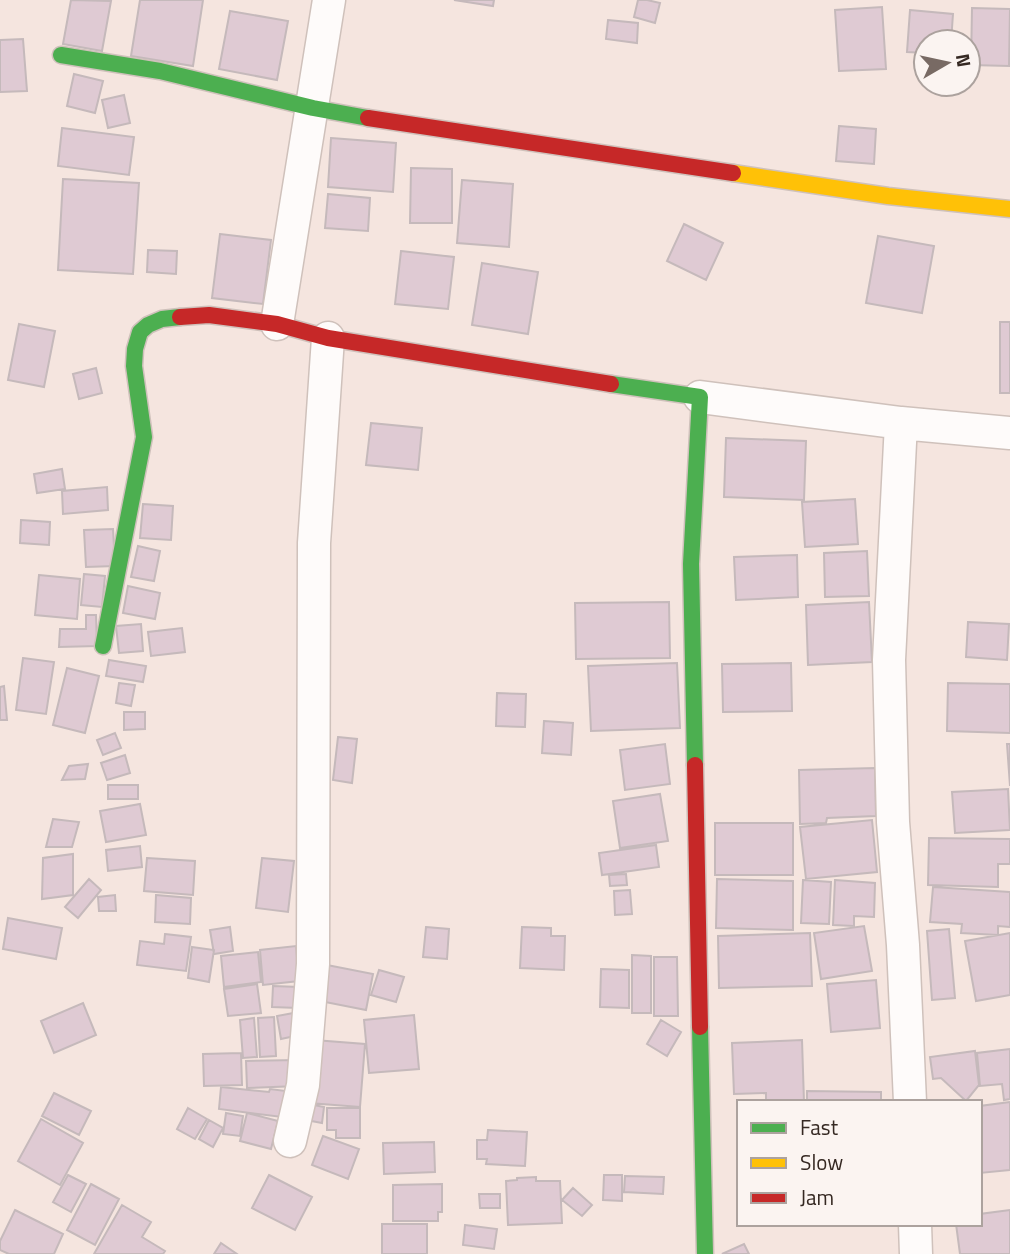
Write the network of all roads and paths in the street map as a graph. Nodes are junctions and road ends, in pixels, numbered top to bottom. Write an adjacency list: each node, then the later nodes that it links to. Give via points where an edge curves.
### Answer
1 (329, 0): 3 (street)
2 (61, 55): 3 (street, via 160,71)
3 (313, 108): 4 (street, via 887,196); 5 (street)
4 (1010, 209)
5 (277, 324): 6 (street); 10 (street, via 209,314 162,319 140,332 134,366 144,437)
6 (328, 338): 7 (street); 12 (street, via 314,543 313,964 303,1085)
7 (700, 397): 8 (street); 14 (street, via 691,564)
8 (901, 423): 9 (street); 11 (street, via 889,660 893,822)
9 (1010, 433)
10 (103, 646)
11 (910, 1100)
12 (290, 1141)
13 (915, 1226): 15 (street)
14 (705, 1254)
15 (916, 1254)

